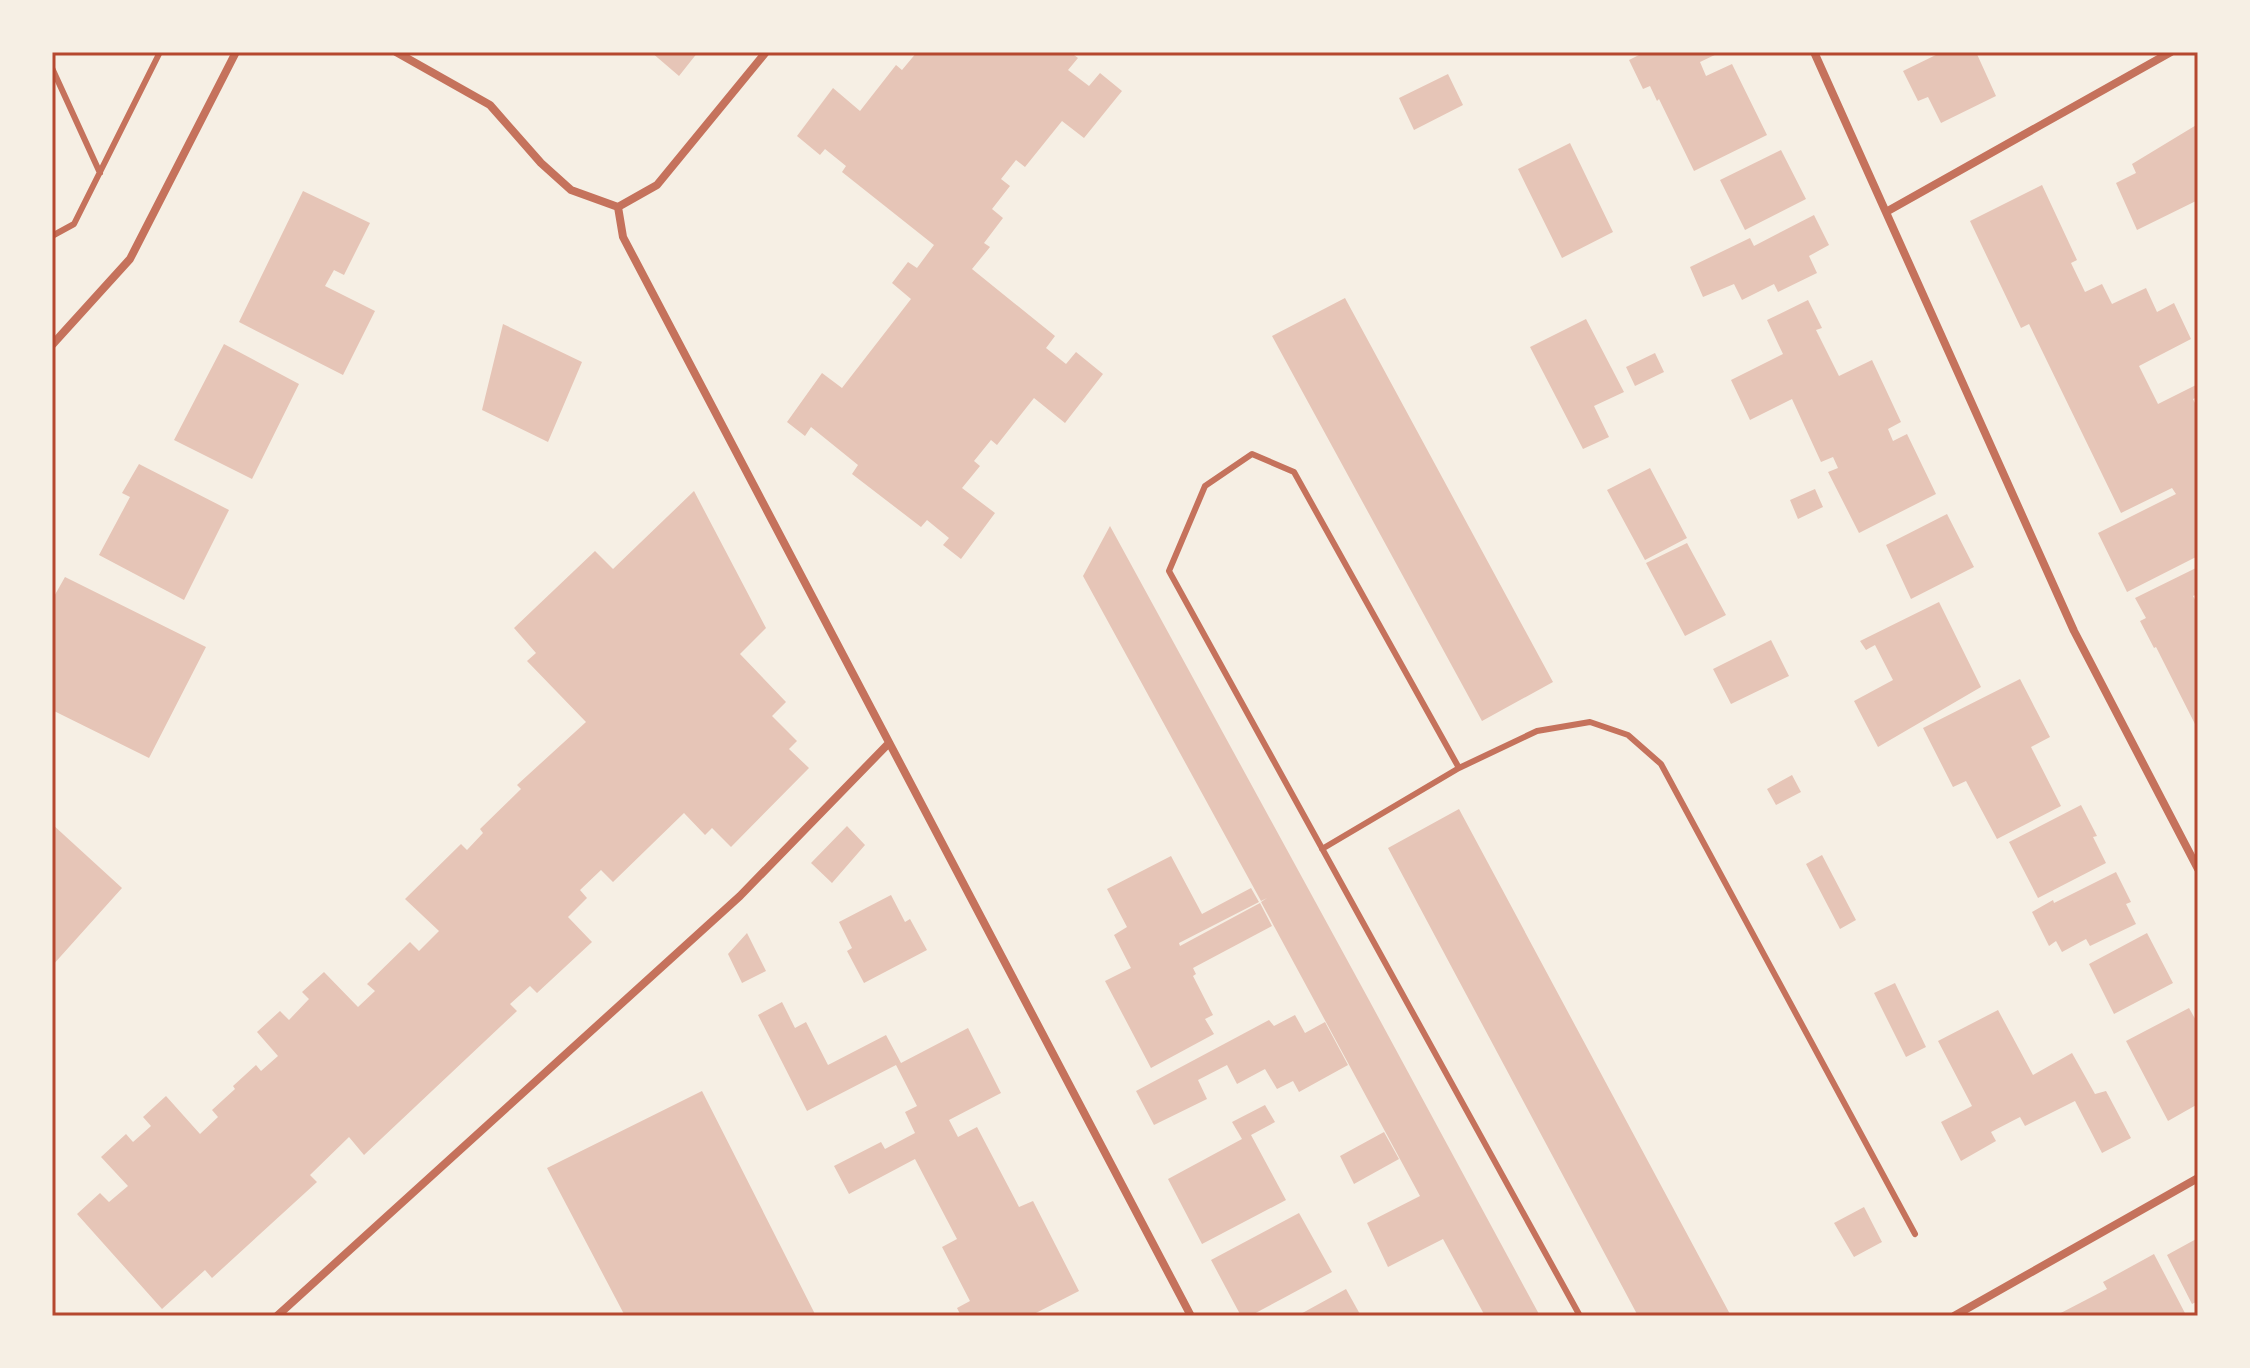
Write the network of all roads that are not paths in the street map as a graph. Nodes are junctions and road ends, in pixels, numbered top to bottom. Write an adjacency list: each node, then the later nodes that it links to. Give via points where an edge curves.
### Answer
1 (160, 52): 8 (lane)
2 (236, 52): 12 (street, via 130,259)
3 (396, 52): 9 (street, via 490,105 571,190)
4 (766, 52): 9 (street, via 657,185)
5 (1814, 52): 10 (street)
6 (2171, 52): 10 (street)
7 (52, 68): 8 (lane)
8 (100, 173): 11 (lane, via 74,224)
9 (618, 207): 13 (street, via 623,237)
10 (1886, 212): 16 (street, via 2074,631)
11 (53, 233)
12 (52, 345)
13 (889, 743): 19 (street, via 740,896); 20 (street)
14 (1459, 768): 15 (lane); 15 (lane, via 1294,472 1252,454 1205,486 1169,571); 18 (lane, via 1537,731 1590,722 1628,735 1661,764)
15 (1322, 849): 21 (lane)
16 (2198, 869)
17 (2198, 1178): 22 (street)
18 (1915, 1234)
19 (277, 1316)
20 (1191, 1316)
21 (1580, 1316)
22 (1954, 1316)

